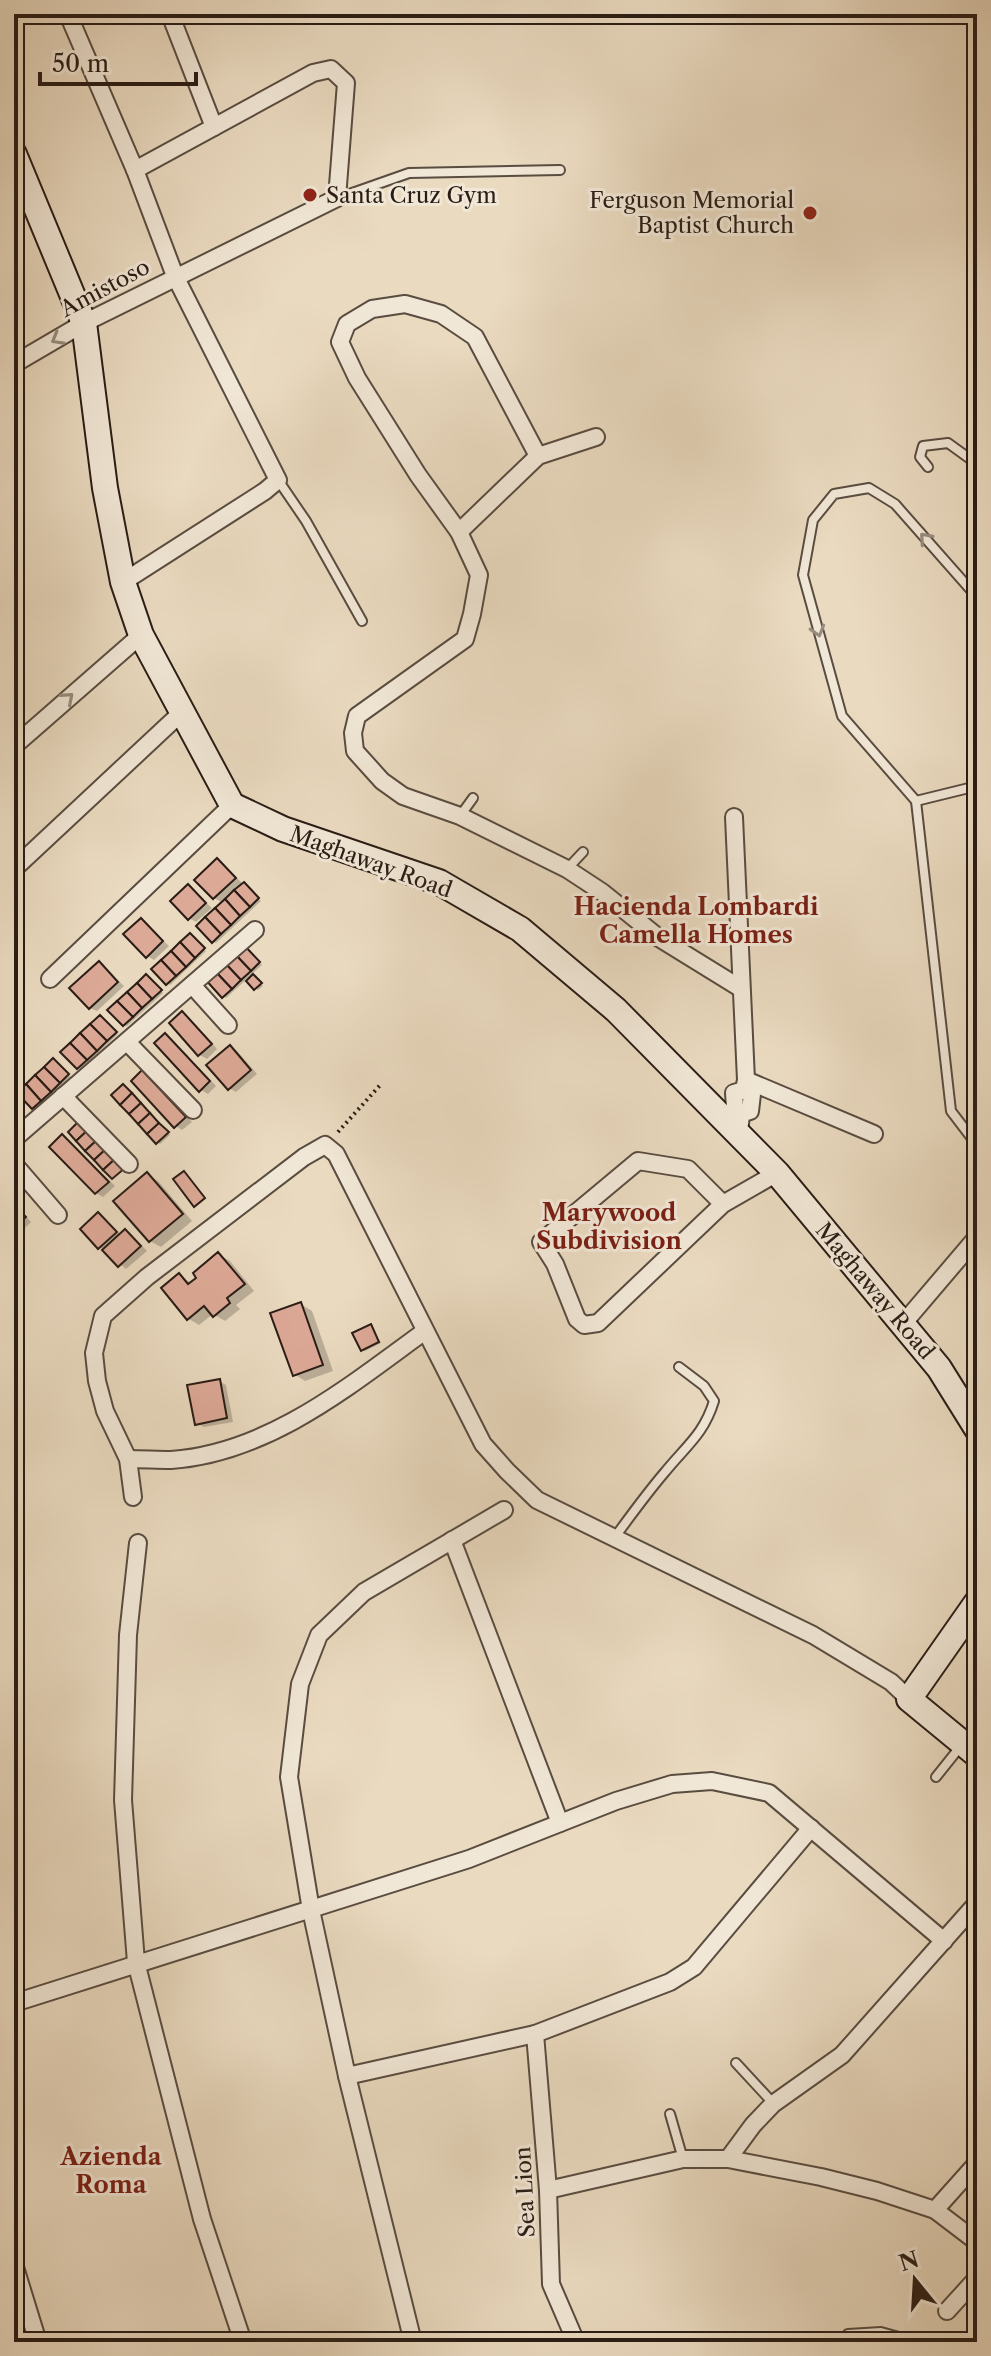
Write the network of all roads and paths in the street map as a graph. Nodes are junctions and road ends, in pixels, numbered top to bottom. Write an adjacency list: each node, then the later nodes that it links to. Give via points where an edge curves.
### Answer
1 (68, 14): 5 (street)
2 (170, 14): 3 (street)
3 (214, 127): 5 (street); 7 (street, via 313,73 331,69 346,83)
4 (14, 154): 9 (street)
5 (135, 170): 8 (street)
6 (560, 170): 7 (lane, via 409,173)
7 (337, 198): 8 (street, Amistoso)
8 (175, 276): 9 (street, Amistoso); 15 (street)
9 (84, 323): 10 (street, Amistoso, one-way to 10); 17 (street)
10 (14, 364)
11 (596, 437): 12 (street)
12 (538, 456): 16 (street); 16 (street, via 475,337 464,329 441,314 405,304 372,309 347,324 340,342 357,378)
13 (977, 464): 14 (lane, via 948,443 923,446 920,457)
14 (928, 467)
15 (278, 480): 17 (street); 19 (lane)
16 (459, 532): 27 (street, via 479,575 465,639 357,716 353,733 355,751 382,781 403,796)
17 (123, 582): 20 (street)
18 (977, 597): 25 (lane, one-way to 25, via 895,504 869,488 834,494 813,520 803,575 842,716)
19 (362, 621)
20 (141, 635): 21 (street); 22 (street, one-way to 20)
21 (181, 713): 26 (street); 30 (street)
22 (14, 746)
23 (977, 786): 25 (lane)
24 (473, 798): 27 (lane)
25 (916, 801): 46 (lane, via 951,1111)
26 (232, 805): 33 (street); 42 (street, Maghaway Road, via 283,829 439,882 520,929)
27 (460, 816): 31 (street)
28 (734, 817): 35 (street)
29 (583, 852): 31 (lane)
30 (14, 869)
31 (567, 869): 35 (street, via 659,938)
32 (255, 930): 34 (street)
33 (50, 979)
34 (192, 985): 36 (street); 37 (street)
35 (740, 988): 39 (street)
36 (228, 1025)
37 (127, 1042): 40 (street); 41 (street)
38 (382, 1083): 45 (path)
39 (745, 1085): 42 (street, via 734,1093); 43 (street)
40 (63, 1096): 44 (street); 48 (street)
41 (193, 1110)
42 (740, 1124): 49 (street, Maghaway Road)
43 (874, 1134)
44 (14, 1139)
45 (325, 1145): 54 (street, via 336,1154); 58 (street, via 183,1249 103,1316 94,1353 97,1381)
46 (977, 1145)
47 (14, 1164): 51 (street)
48 (129, 1164)
49 (777, 1173): 50 (street); 53 (street, Maghaway Road)
50 (723, 1204): 50 (street, via 598,1323 584,1325 577,1319 541,1242 638,1161 688,1169)
51 (58, 1215)
52 (977, 1237): 53 (street)
53 (902, 1325): 56 (street, Maghaway Road)
54 (425, 1331): 58 (street, via 314,1409 263,1436 173,1460); 61 (street, via 483,1444 507,1471 537,1500)
55 (679, 1367): 61 (lane, via 714,1401 709,1417)
56 (969, 1397): 57 (street, Maghaway Road)
57 (977, 1429)
58 (128, 1459): 59 (street)
59 (133, 1497)
60 (504, 1510): 62 (street)
61 (614, 1538): 65 (street, via 813,1635 891,1682)
62 (452, 1540): 68 (street); 71 (street, via 364,1592 319,1635 300,1684 289,1777)
63 (138, 1543): 73 (street, via 128,1635 123,1800)
64 (976, 1604): 65 (street)
65 (909, 1699): 66 (street)
66 (970, 1749): 67 (lane)
67 (936, 1777)
68 (560, 1823): 69 (street, via 672,1784 712,1781 769,1793); 71 (street)
69 (811, 1828): 72 (street); 75 (street, via 694,1967 670,1982)
70 (977, 1903): 72 (street)
71 (311, 1910): 73 (street); 77 (street)
72 (944, 1941): 78 (street, via 842,2055)
73 (136, 1962): 74 (street); 90 (street, via 202,2219)
74 (14, 2003)
75 (535, 2034): 77 (street); 83 (street, Sea Lion)
76 (736, 2063): 78 (lane)
77 (347, 2076): 91 (street)
78 (773, 2104): 81 (street)
79 (670, 2114): 80 (lane)
80 (683, 2159): 81 (street); 83 (street)
81 (728, 2159): 84 (street, via 821,2177)
82 (977, 2163): 84 (street)
83 (548, 2190): 92 (street, Sea Lion, via 551,2284)
84 (935, 2210): 85 (street)
85 (977, 2242)
86 (14, 2264): 89 (street)
87 (977, 2278): 88 (street)
88 (947, 2311)
89 (38, 2342)
90 (243, 2342)
91 (413, 2342)
92 (576, 2342)
93 (847, 2342): 94 (lane, via 848,2334 881,2332)
94 (917, 2342)

